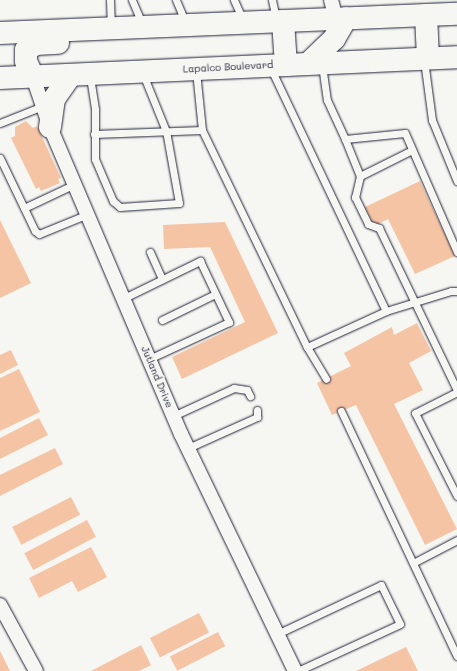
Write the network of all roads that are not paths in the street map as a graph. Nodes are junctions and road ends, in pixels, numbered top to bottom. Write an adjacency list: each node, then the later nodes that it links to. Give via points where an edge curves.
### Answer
1 (110, 0): 13 (lane)
2 (132, 0): 12 (lane)
3 (176, 0): 11 (lane)
4 (234, 0): 10 (lane)
5 (272, 0): 9 (lane)
6 (338, 12): 8 (main road); 9 (main road); 17 (main road, via 334,39)
7 (457, 14): 8 (main road)
8 (426, 15): 16 (main road)
9 (280, 21): 10 (main road); 18 (main road)
10 (244, 23): 11 (main road)
11 (187, 25): 12 (main road)
12 (143, 27): 13 (main road)
13 (112, 28): 14 (main road); 22 (main road, via 88,42 31,46 26,55)
14 (0, 33)
15 (457, 57): 16 (main road, Lapalco Boulevard)
16 (426, 58): 17 (main road, Lapalco Boulevard); 34 (lane, via 432,120)
17 (316, 63): 18 (main road, Lapalco Boulevard); 30 (lane, via 327,100)
18 (278, 65): 19 (main road, Lapalco Boulevard); 45 (lane)
19 (196, 69): 20 (main road, Lapalco Boulevard); 27 (lane)
20 (142, 72): 21 (main road, Lapalco Boulevard); 28 (lane)
21 (80, 75): 22 (main road, Lapalco Boulevard); 26 (main road, via 54,98); 29 (lane)
22 (33, 77): 23 (main road, Lapalco Boulevard); 24 (street, Jutland Drive)
23 (0, 78)
24 (43, 106): 25 (lane); 26 (street, Jutland Drive)
25 (0, 123)
26 (50, 127): 35 (street, Jutland Drive)
27 (202, 130): 28 (lane); 47 (lane)
28 (166, 131): 29 (lane); 29 (lane, via 179,203 120,207 113,201 94,159)
29 (94, 134)
30 (345, 139): 31 (lane, via 404,133); 33 (lane)
31 (412, 150): 33 (lane); 39 (lane)
32 (0, 158): 36 (lane)
33 (360, 176): 44 (lane, via 355,197 368,224 380,228)
34 (457, 181)
35 (75, 184): 36 (lane); 37 (street, Jutland Drive)
36 (24, 208): 37 (lane, via 39,234)
37 (89, 214): 43 (street, Jutland Drive)
38 (150, 252): 40 (lane)
39 (457, 252)
40 (162, 279): 42 (lane, via 200,261); 43 (lane)
41 (457, 291): 44 (lane)
42 (215, 294): 46 (lane); 48 (lane, via 229,322)
43 (124, 298): 48 (street, Jutland Drive)
44 (414, 302): 45 (lane); 50 (lane)
45 (386, 311): 47 (lane)
46 (162, 320)
47 (307, 347): 49 (lane)
48 (149, 359): 54 (street, Jutland Drive)
49 (326, 379)
50 (457, 391): 56 (lane, via 415,413)
51 (250, 396): 54 (lane, via 247,390 234,388)
52 (257, 410): 55 (lane, via 256,416)
53 (341, 411): 58 (lane)
54 (173, 416): 55 (street, Jutland Drive)
55 (188, 448): 60 (street, Jutland Drive)
56 (457, 496)
57 (457, 540): 58 (lane)
58 (413, 563): 61 (lane)
59 (0, 605): 62 (street)
60 (277, 634): 63 (street, Jutland Drive); 64 (lane, via 381,585 400,624)
61 (457, 656)
62 (36, 671)
63 (295, 671)
64 (298, 671)

